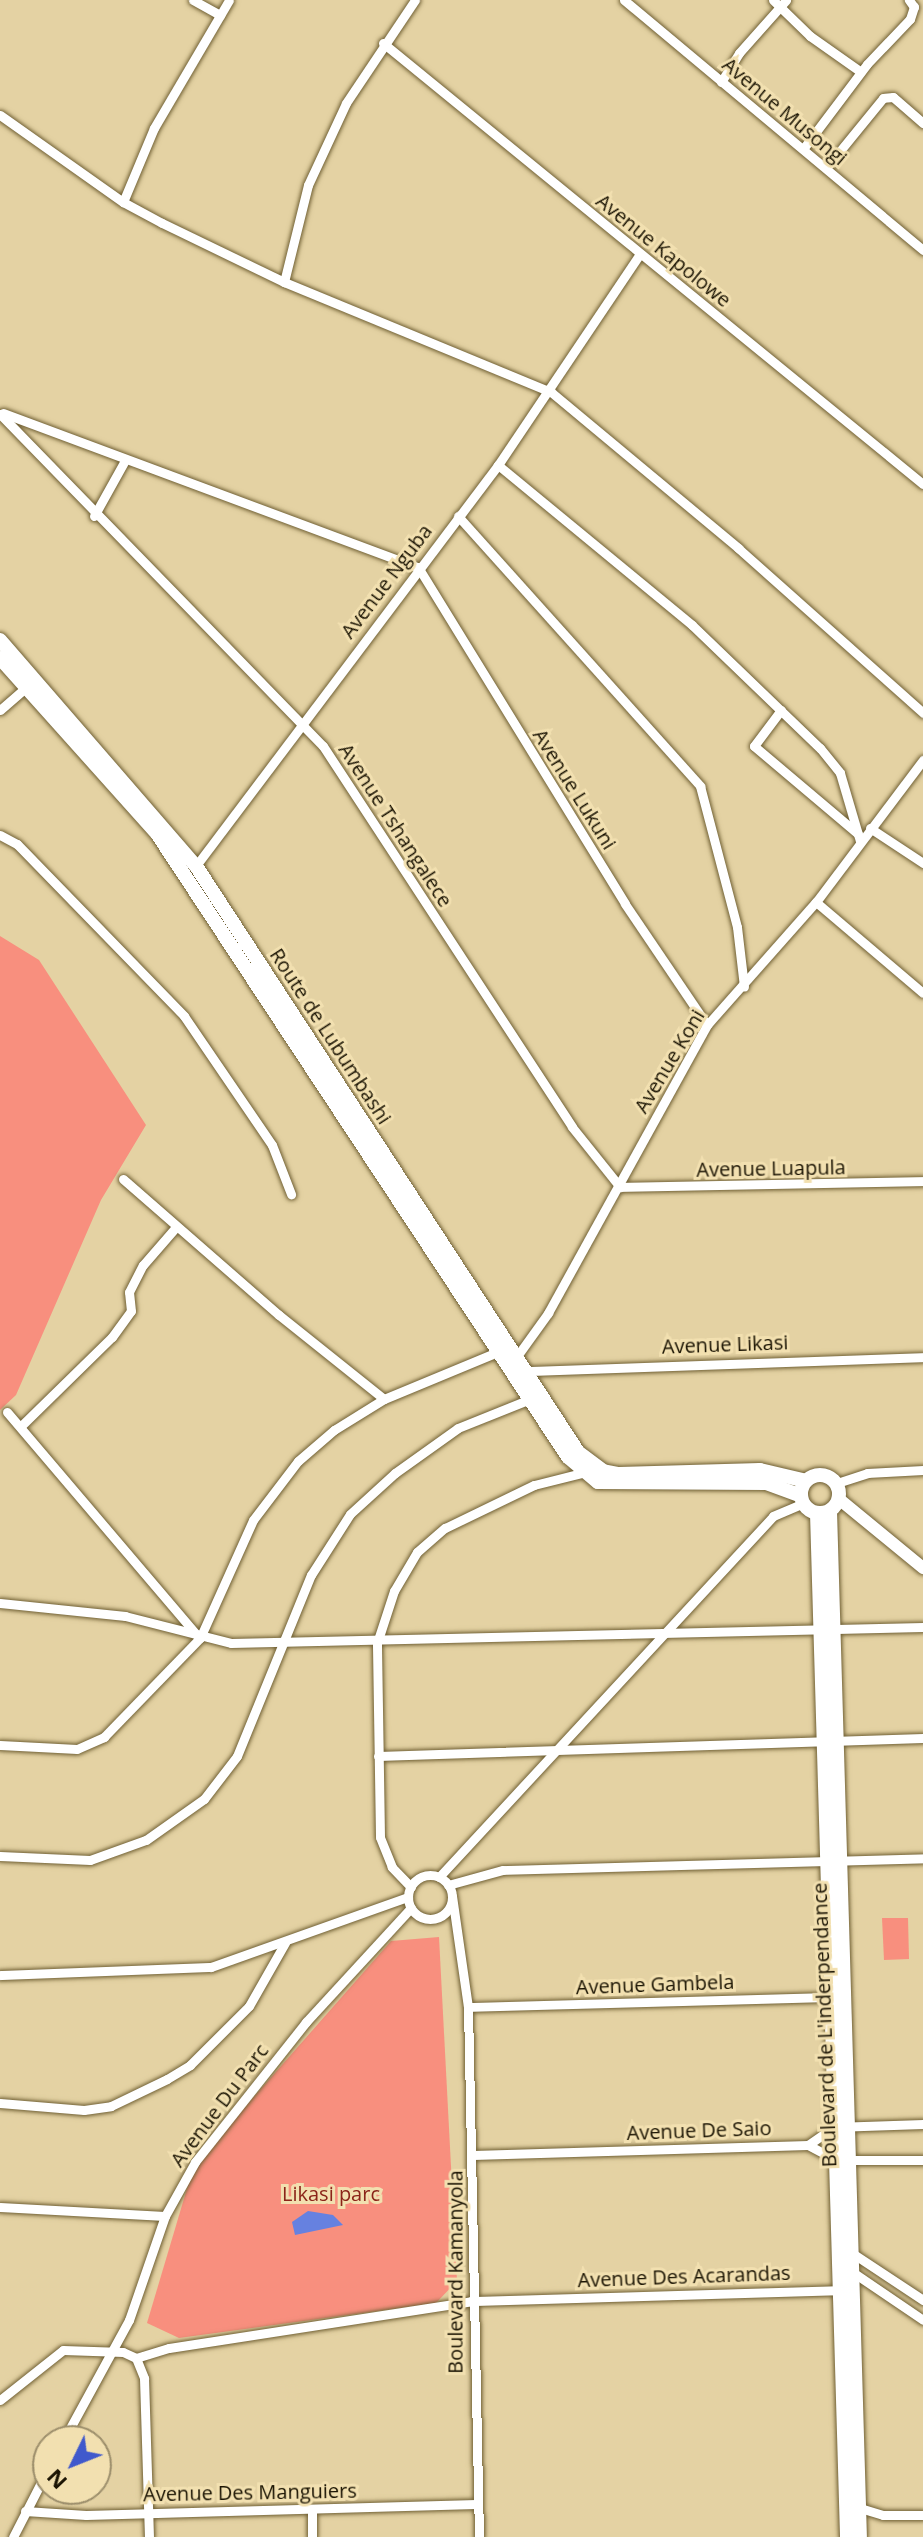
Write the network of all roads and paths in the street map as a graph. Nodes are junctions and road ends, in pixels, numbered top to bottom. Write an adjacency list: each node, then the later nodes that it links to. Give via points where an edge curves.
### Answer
1 (193, 0): 7 (street)
2 (229, 0): 7 (street)
3 (415, 0): 8 (street)
4 (624, 0): 10 (street, Avenue Musongi)
5 (909, 0): 9 (street, via 914,14)
6 (780, 2): 9 (street); 10 (street)
7 (220, 15): 15 (street, via 154,128)
8 (383, 43): 17 (street, Avenue Kapolowe); 18 (street, via 346,103 308,185)
9 (861, 72): 13 (street)
10 (721, 82): 13 (street, Avenue Musongi)
11 (0, 115): 15 (street)
12 (923, 123): 14 (street, via 893,97 883,98)
13 (803, 149): 14 (street, Avenue Musongi)
14 (826, 168): 16 (street, Avenue Musongi)
15 (123, 202): 18 (street)
16 (923, 250)
17 (640, 254): 19 (street, Avenue Nguba); 23 (street, Avenue Kapolowe)
18 (284, 282): 19 (street)
19 (551, 392): 22 (street, Avenue Nguba); 32 (street, via 738,548)
20 (0, 413): 21 (street); 24 (street, Avenue Tshangalece)
21 (124, 462): 24 (street); 26 (street)
22 (498, 465): 25 (street, Avenue Nguba); 31 (street, via 692,625)
23 (923, 484)
24 (94, 516): 33 (street, Avenue Tshangalece)
25 (458, 516): 26 (street, Avenue Nguba); 41 (street, via 700,786 737,927)
26 (418, 567): 33 (street, Avenue Nguba); 43 (street, Avenue Lukuni, via 625,904)
27 (0, 640): 29 (highway, Route de Lubumbashi)
28 (0, 658): 29 (highway, Route de Lubumbashi)
29 (31, 683): 30 (street); 39 (highway, Route de Lubumbashi)
30 (0, 710)
31 (781, 710): 37 (street, via 840,773); 37 (street, via 754,746)
32 (923, 713)
33 (299, 725): 39 (street, Avenue Nguba); 46 (street, Avenue Tshangalece, via 323,746 572,1127)
34 (923, 760): 35 (street, Avenue Koni)
35 (870, 828): 37 (street, Avenue Koni); 38 (street)
36 (0, 835): 47 (street, via 17,844 184,1016 272,1145)
37 (859, 837): 40 (street, Avenue Koni)
38 (923, 863)
39 (191, 871): 49 (highway, Route de Lubumbashi)
40 (816, 902): 41 (street, Avenue Koni); 42 (street)
41 (744, 987): 43 (street, Avenue Koni)
42 (923, 993)
43 (707, 1025): 46 (street, Avenue Koni)
44 (123, 1179): 48 (street)
45 (923, 1181): 46 (street, Avenue Luapula)
46 (620, 1187): 49 (street, Avenue Koni)
47 (291, 1194)
48 (176, 1227): 52 (street); 55 (street, via 143,1265 129,1292 131,1311 112,1337)
49 (510, 1354): 51 (highway, Route de Lubumbashi); 52 (street, via 421,1381); 53 (highway, Route de Lubumbashi)
50 (923, 1357): 51 (street, Avenue Likasi)
51 (528, 1371): 57 (highway, Route de Lubumbashi)
52 (384, 1399): 66 (street, via 298,1461 253,1520)
53 (530, 1399): 57 (highway, Route de Lubumbashi); 68 (street, via 458,1428 365,1497 311,1575)
54 (7, 1412): 55 (street)
55 (21, 1426): 66 (street)
56 (923, 1470): 58 (street, via 867,1473)
57 (595, 1474): 59 (highway, via 760,1470); 67 (street, via 534,1485 445,1528 417,1552 394,1591)
58 (837, 1483): 59 (highway, via 817,1475); 60 (highway, Boulevard de L'inderpendance)
59 (803, 1493): 60 (highway); 65 (street, via 773,1516)
60 (828, 1508): 61 (main road); 64 (highway, Boulevard de L'inderpendance)
61 (923, 1568)
62 (0, 1603): 66 (street, via 125,1616)
63 (923, 1627): 64 (street)
64 (824, 1631): 65 (street); 70 (highway, Boulevard de L'inderpendance)
65 (665, 1636): 67 (street); 72 (street)
66 (200, 1638): 68 (street); 71 (street, via 104,1737 77,1749)
67 (377, 1643): 68 (street); 73 (street)
68 (283, 1644): 74 (street, via 237,1756 204,1799 179,1820 146,1840 90,1860)
69 (923, 1738): 70 (street)
70 (827, 1743): 72 (street); 75 (highway, Boulevard de L'inderpendance)
71 (0, 1745)
72 (558, 1750): 73 (street); 77 (street)
73 (378, 1756): 80 (street, via 380,1837)
74 (0, 1856)
75 (833, 1858): 76 (street); 78 (street, via 503,1870); 83 (highway, Boulevard de L'inderpendance)
76 (923, 1858)
77 (439, 1877): 78 (street); 80 (street, via 423,1877)
78 (448, 1885): 79 (street)
79 (452, 1896): 80 (street, via 445,1913 433,1919); 84 (street, Boulevard Kamanyola)
80 (410, 1897): 81 (street); 95 (street, Avenue Du Parc, via 236,2105)
81 (285, 1943): 82 (street, via 211,1967); 85 (street, via 249,2006 190,2065 167,2079 111,2106 84,2110)
82 (0, 1975)
83 (837, 1997): 84 (street, Avenue Gambela); 87 (highway, Boulevard de L'inderpendance)
84 (468, 2007): 89 (street, Boulevard Kamanyola)
85 (0, 2103)
86 (923, 2124): 87 (street)
87 (841, 2127): 88 (street); 90 (highway, Boulevard de L'inderpendance)
88 (808, 2145): 89 (street, Avenue De Saio); 90 (street, Avenue De Saio)
89 (473, 2155): 100 (street, Boulevard Kamanyola)
90 (842, 2160): 91 (street, Avenue De Saio); 96 (highway, Boulevard de L'inderpendance)
91 (923, 2160)
92 (0, 2207): 93 (street)
93 (19, 2209): 94 (street); 95 (street)
94 (0, 2215)
95 (165, 2216): 102 (street, Avenue Du Parc, via 133,2310)
96 (848, 2250): 97 (highway, Boulevard de L'inderpendance); 99 (street)
97 (848, 2269): 98 (highway, Boulevard de L'inderpendance); 101 (street); 108 (highway, Boulevard de L'inderpendance)
98 (841, 2290): 100 (street, Avenue Des Acarandas); 117 (highway, Boulevard de L'inderpendance)
99 (923, 2300)
100 (471, 2301): 103 (street, Avenue Des Acarandas, via 182,2346); 107 (street, Boulevard Kamanyola)
101 (923, 2320)
102 (111, 2355): 103 (street, via 123,2352); 104 (street, via 63,2350); 105 (street, Avenue Du Parc)
103 (136, 2358): 111 (street, via 144,2378)
104 (0, 2400)
105 (72, 2425)
106 (32, 2498): 109 (street)
107 (476, 2504): 110 (street, Avenue Des Manguiers); 116 (street, Boulevard Kamanyola)
108 (860, 2508): 112 (street, via 883,2515); 118 (highway, Boulevard de L'inderpendance)
109 (25, 2511): 111 (street, Avenue Des Manguiers); 113 (street)
110 (312, 2511): 111 (street, Avenue Des Manguiers); 115 (street)
111 (148, 2512): 114 (street)
112 (923, 2515)
113 (13, 2537)
114 (149, 2537)
115 (312, 2537)
116 (479, 2537)
117 (847, 2537)
118 (860, 2537)

